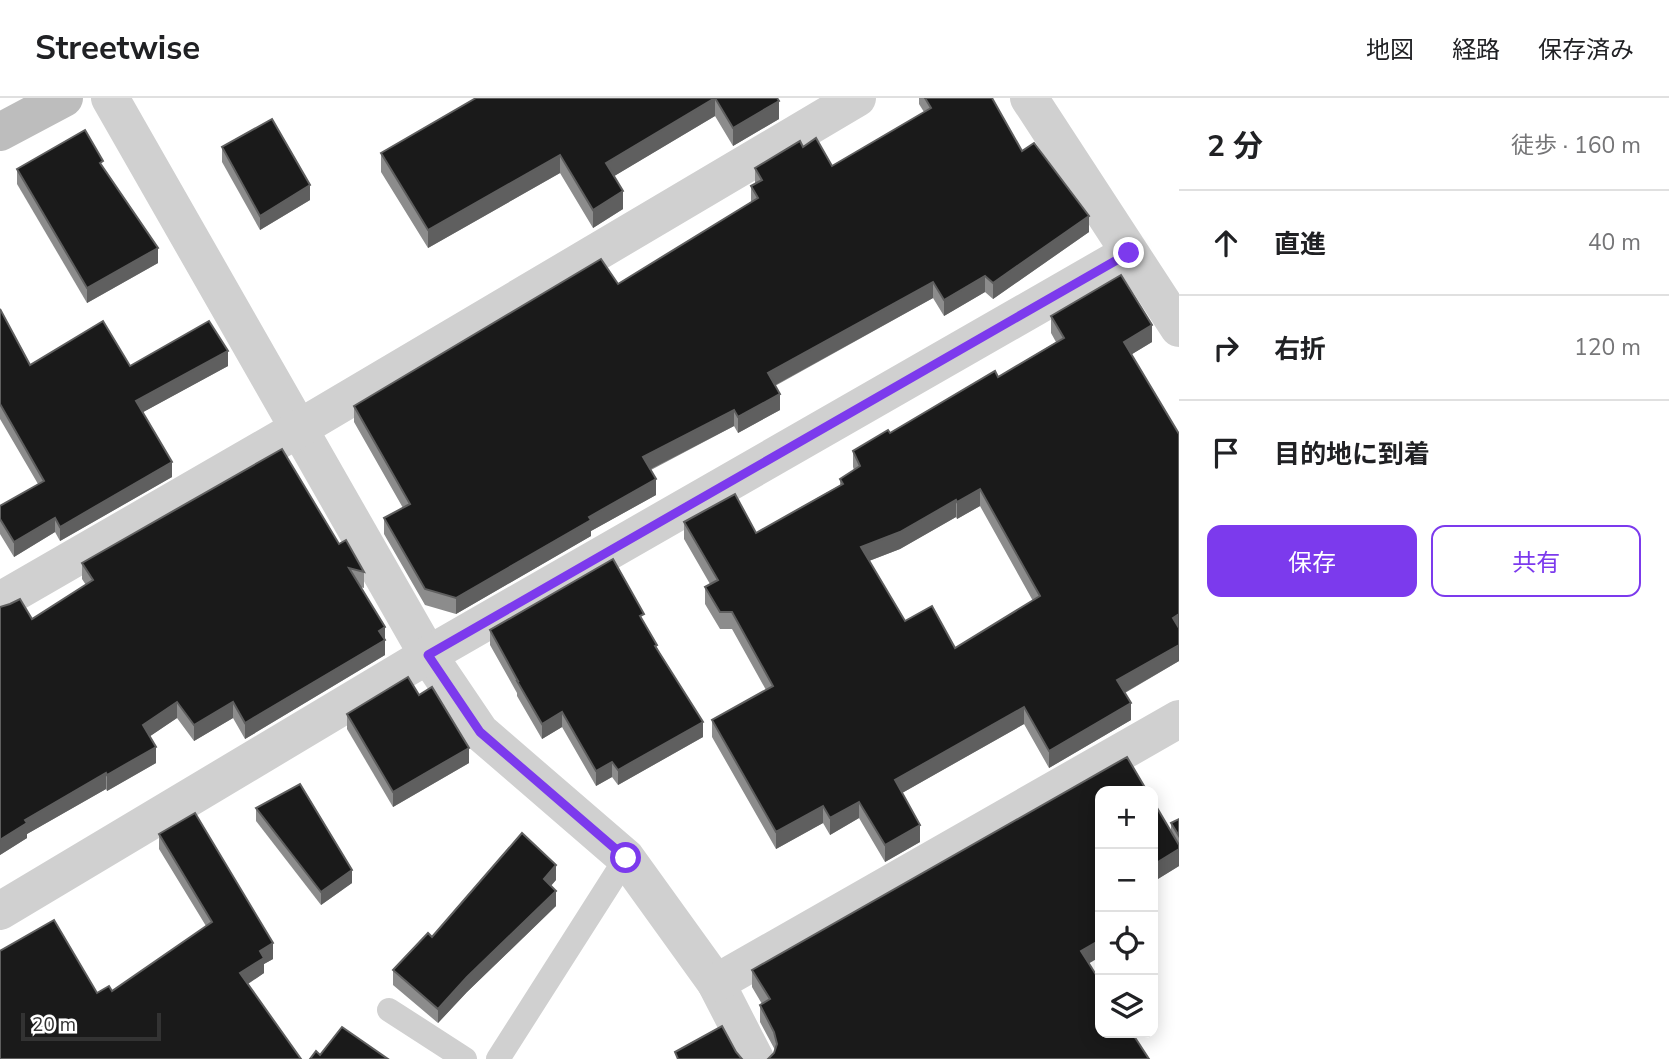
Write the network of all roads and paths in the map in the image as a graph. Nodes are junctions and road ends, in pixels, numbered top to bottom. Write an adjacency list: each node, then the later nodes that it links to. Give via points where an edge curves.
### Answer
1 (64, 98): 5 (main road)
2 (110, 98): 8 (street)
3 (857, 98): 8 (street)
4 (1029, 98): 6 (street)
5 (0, 132)
6 (1129, 253): 7 (street); 10 (street)
7 (1179, 328)
8 (298, 429): 9 (street); 10 (street)
9 (0, 601)
10 (428, 655): 12 (street, via 480,732); 13 (street)
11 (1179, 719): 14 (street)
12 (626, 858): 14 (street); 17 (lane)
13 (0, 911)
14 (716, 983): 18 (street)
15 (389, 1010): 16 (lane)
16 (465, 1059)
17 (498, 1059)
18 (755, 1059)

